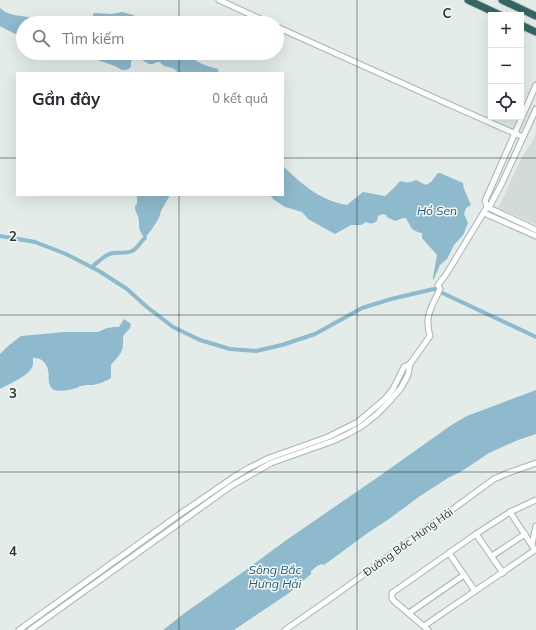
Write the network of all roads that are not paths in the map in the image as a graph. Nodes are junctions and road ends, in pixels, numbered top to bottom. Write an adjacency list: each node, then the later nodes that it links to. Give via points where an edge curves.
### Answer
1 (219, 0): 5 (street)
2 (468, 0): 4 (highway)
3 (502, 0): 6 (highway)
4 (494, 12)
5 (254, 16)
6 (536, 16)
7 (524, 26): 9 (highway)
8 (284, 29): 12 (street)
9 (536, 32)
10 (536, 85): 12 (street)
11 (536, 109): 13 (street)
12 (515, 134): 13 (street); 14 (street, via 485,201)
13 (523, 137): 14 (street, via 491,204)
14 (487, 206): 15 (street); 16 (street)
15 (484, 212): 17 (street); 18 (street, via 438,285 439,291 428,315 427,328 430,336 410,364 408,374)
16 (536, 230)
17 (536, 236)
18 (396, 389): 20 (street, via 358,422 328,437); 21 (street, via 388,403 362,426)
19 (536, 464): 40 (street, Đường Bắc Hưng Hải, via 494,479)
20 (253, 466): 21 (street); 29 (street)
21 (255, 472): 32 (street, via 231,486)
22 (536, 500): 23 (street)
23 (510, 512): 25 (street); 26 (street)
24 (536, 526): 27 (street)
25 (476, 534): 30 (street); 31 (street)
26 (525, 534): 27 (street); 31 (street)
27 (532, 544): 28 (street)
28 (536, 550): 33 (street)
29 (126, 553): 32 (street); 38 (street)
30 (449, 553): 34 (street); 36 (street, via 392,593 394,601)
31 (492, 556): 33 (street)
32 (130, 558): 39 (street)
33 (503, 572): 35 (street)
34 (464, 575): 35 (street); 36 (street)
35 (475, 591): 37 (street)
36 (408, 613): 37 (street)
37 (426, 628)
38 (22, 629)
39 (30, 630)
40 (285, 630)

